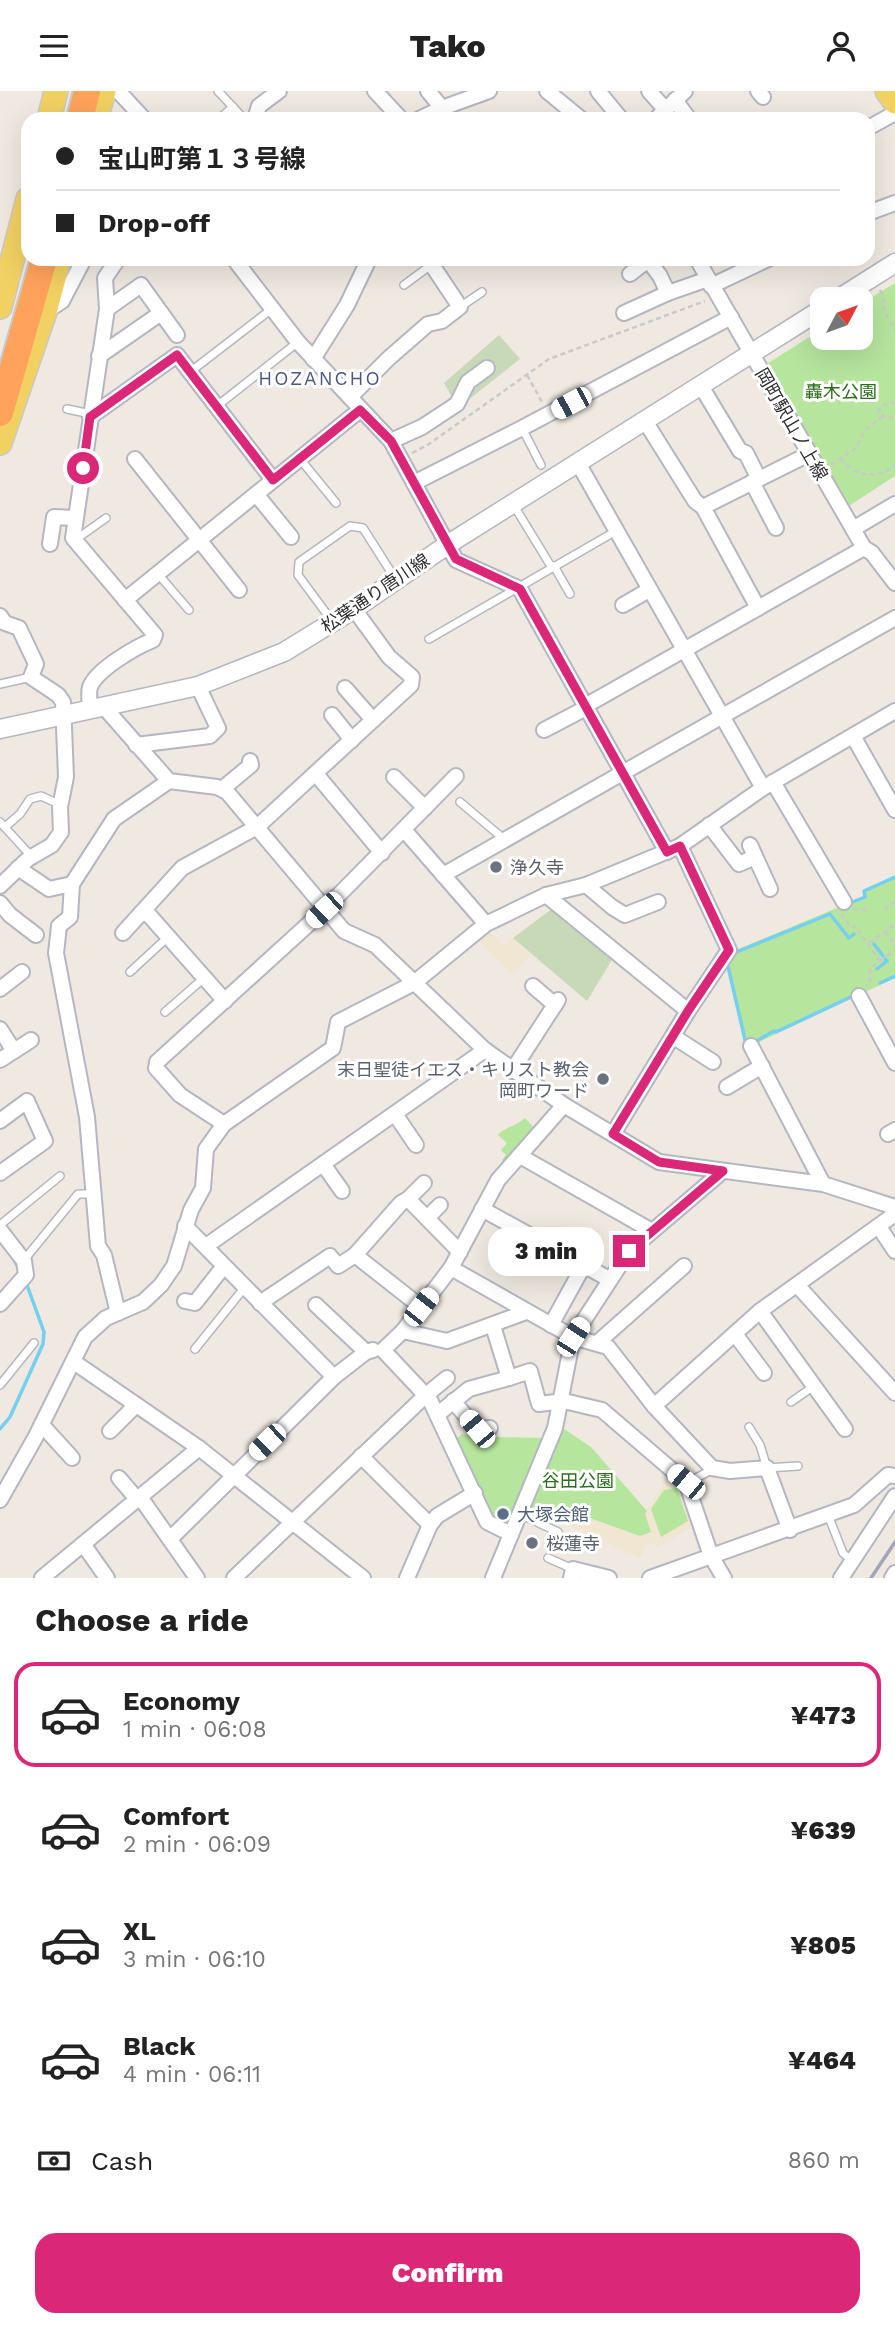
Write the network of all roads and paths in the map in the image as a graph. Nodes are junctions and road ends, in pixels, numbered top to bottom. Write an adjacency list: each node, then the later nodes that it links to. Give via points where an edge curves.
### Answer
1 (56, 91): 17 (main road)
2 (118, 91): 19 (street)
3 (218, 91): 15 (lane)
4 (279, 91): 22 (street)
5 (375, 91): 23 (street)
6 (428, 91): 16 (street)
7 (489, 91): 16 (street)
8 (547, 91): 25 (street)
9 (598, 91): 26 (street)
10 (649, 91): 14 (street)
11 (887, 91): 13 (main road)
12 (87, 100): 18 (highway)
13 (895, 102)
14 (670, 105)
15 (233, 107): 20 (lane); 21 (lane)
16 (442, 108): 24 (street)
17 (51, 112)
18 (72, 112)
19 (138, 112)
20 (227, 112)
21 (238, 112)
22 (257, 112)
23 (394, 112)
24 (434, 112)
25 (572, 112)
26 (615, 112)
27 (895, 113): 28 (street)
28 (875, 124)
29 (895, 203): 30 (street)
30 (875, 210)
31 (21, 226): 53 (main road)
32 (895, 263): 49 (street)
33 (25, 266): 66 (highway)
34 (42, 266): 79 (highway)
35 (57, 266): 57 (main road)
36 (80, 266): 57 (street, via 62,301)
37 (113, 266): 56 (street, via 105,278)
38 (240, 266): 55 (street)
39 (363, 266): 68 (street, via 347,305)
40 (425, 266): 47 (lane)
41 (432, 266): 54 (street)
42 (640, 266): 46 (street)
43 (653, 266): 52 (street)
44 (700, 266): 48 (street, 岡町駅山ノ上線)
45 (750, 266): 48 (street)
46 (630, 274)
47 (404, 285)
48 (712, 287): 52 (street); 60 (street, 岡町駅山ノ上線); 71 (path, via 549,359)
49 (857, 287)
50 (880, 290): 62 (path)
51 (482, 292): 54 (lane)
52 (668, 293): 59 (street)
53 (0, 307)
54 (460, 307): 73 (street, via 442,321 428,324)
55 (273, 308): 64 (street); 70 (lane)
56 (107, 309): 58 (street, via 141,285); 67 (street)
57 (45, 312): 88 (main road)
58 (162, 313): 63 (street); 67 (street)
59 (624, 313)
60 (731, 317): 65 (street, 岡町駅山ノ上線); 81 (street)
61 (810, 317): 65 (street, 松葉通り唐川線)
62 (895, 330)
63 (177, 335)
64 (298, 342): 68 (street); 75 (lane)
65 (752, 354): 72 (street, 松葉通り唐川線); 89 (street, 岡町駅山ノ上線)
66 (0, 356)
67 (99, 356): 80 (street)
68 (313, 359): 73 (street)
69 (487, 368): 87 (street, via 468,382 457,404)
70 (190, 372): 75 (street); 80 (street, via 177,355)
71 (527, 375): 81 (path); 92 (path)
72 (701, 386): 84 (street, 松葉通り唐川線); 99 (street, via 746,453)
73 (350, 397): 77 (street)
74 (895, 404): 82 (path, via 880,407)
75 (216, 407): 98 (street)
76 (66, 409): 80 (lane)
77 (360, 410): 87 (street); 91 (street)
78 (895, 412): 83 (path)
79 (0, 413)
80 (90, 415): 106 (street)
81 (548, 415): 86 (street)
82 (883, 416): 83 (path); 93 (path)
83 (891, 418): 85 (path)
84 (645, 421): 94 (street, 松葉通り唐川線); 105 (street)
85 (895, 423)
86 (522, 428): 95 (lane); 100 (street)
87 (391, 441): 92 (street)
88 (0, 443)
89 (809, 454): 97 (street, 岡町駅山ノ上線); 99 (street)
90 (135, 459): 113 (street)
91 (300, 459): 98 (street); 102 (lane)
92 (401, 459): 100 (street)
93 (841, 459): 96 (path, via 865,475 877,475); 97 (path)
94 (578, 463): 103 (street, 松葉通り唐川線); 110 (street)
95 (541, 465)
96 (895, 465)
97 (820, 471): 109 (street, 岡町駅山ノ上線)
98 (273, 480): 101 (street)
99 (756, 480): 105 (street); 108 (street)
100 (414, 483): 115 (street)
101 (256, 494): 111 (street); 113 (street)
102 (336, 503)
103 (513, 504): 115 (street, 松葉通り唐川線); 117 (lane)
104 (895, 504): 109 (street)
105 (703, 507): 127 (street)
106 (75, 518): 112 (street); 114 (street, via 52,511)
107 (106, 518): 112 (lane)
108 (776, 528)
109 (853, 529): 116 (street, 岡町駅山ノ上線)
110 (616, 530): 117 (lane); 123 (street)
111 (291, 537)
112 (75, 540): 125 (street)
113 (200, 540): 118 (street); 122 (street)
114 (50, 544)
115 (447, 545): 120 (street, 松葉通り唐川線); 121 (street, via 456,559)
116 (864, 548): 119 (street, 岡町駅山ノ上線); 127 (street)
117 (553, 567): 121 (lane); 124 (lane)
118 (158, 574): 125 (street); 129 (lane)
119 (893, 575)
120 (396, 580): 128 (street, 松葉通り唐川線); 132 (lane, via 363,528 350,526 299,562 298,575)
121 (518, 588): 133 (lane); 139 (street)
122 (239, 590)
123 (649, 590): 126 (street); 134 (street)
124 (570, 594)
125 (125, 600): 140 (street, via 155,635 97,678 90,687)
126 (623, 605)
127 (758, 608): 134 (street)
128 (354, 609): 132 (street, 松葉通り唐川線); 145 (street, via 389,657 412,677 411,685)
129 (189, 610)
130 (0, 616): 135 (street, via 19,628 36,664)
131 (895, 618): 144 (street)
132 (332, 622): 137 (street, 松葉通り唐川線, via 284,652)
133 (429, 639)
134 (686, 650): 139 (street); 144 (street)
135 (31, 677): 136 (lane); 142 (street, via 58,695)
136 (0, 684)
137 (198, 686): 140 (street, 松葉通り唐川線); 150 (street, via 218,728 210,736)
138 (345, 688): 145 (street)
139 (586, 707): 147 (street); 152 (street)
140 (97, 708): 142 (street, 松葉通り唐川線); 150 (street)
141 (895, 712): 148 (street)
142 (65, 714): 146 (street, 松葉通り唐川線); 160 (street, via 66,777)
143 (332, 715): 149 (street)
144 (723, 715): 152 (street); 157 (street)
145 (373, 720): 149 (street)
146 (0, 729)
147 (544, 730)
148 (853, 736): 157 (street); 162 (street)
149 (352, 740): 153 (street)
150 (136, 745): 156 (street)
151 (250, 761): 158 (street, via 251,765)
152 (623, 772): 167 (street); 168 (street)
153 (316, 774): 165 (street); 169 (street)
154 (456, 776): 161 (street)
155 (394, 778): 161 (street)
156 (169, 781): 158 (street); 173 (street, via 118,815)
157 (768, 785): 164 (street); 181 (street)
158 (222, 789): 165 (street)
159 (460, 802): 167 (lane)
160 (61, 804): 163 (lane, via 41,796 30,799 20,814); 170 (street, via 61,832 52,845)
161 (425, 808): 166 (street)
162 (895, 810)
163 (2, 825): 170 (lane)
164 (709, 825): 168 (street); 176 (street, via 739,864 753,851)
165 (257, 827): 183 (street); 185 (street, via 182,868)
166 (405, 831): 169 (street); 172 (street)
167 (505, 840): 172 (street)
168 (674, 849): 174 (street); 205 (street, via 729,950)
169 (382, 853): 183 (street)
170 (32, 857): 171 (street)
171 (18, 868): 173 (street, via 49,888); 175 (street)
172 (443, 875): 186 (street)
173 (72, 884): 232 (street, via 70,917 59,926 56,953 87,1117)
174 (586, 885): 177 (street); 178 (street, via 625,915)
175 (0, 886)
176 (770, 889)
177 (546, 895): 186 (street); 205 (street)
178 (658, 902)
179 (895, 902): 182 (path)
180 (0, 903): 190 (street)
181 (846, 906): 184 (path); 192 (path, via 839,913)
182 (884, 909)
183 (324, 910): 199 (street, via 344,930 375,945); 203 (street)
184 (866, 911)
185 (141, 913): 189 (street); 191 (street, via 149,915)
186 (486, 924): 199 (street)
187 (895, 925): 188 (path)
188 (885, 932): 192 (path); 193 (path)
189 (123, 933)
190 (36, 935)
191 (169, 937): 197 (lane); 198 (street)
192 (868, 944): 195 (path)
193 (895, 944)
194 (895, 950): 195 (path)
195 (880, 961): 202 (path, via 870,968 870,982)
196 (22, 972): 201 (street)
197 (130, 972)
198 (204, 977): 203 (street); 204 (lane)
199 (414, 983): 211 (street); 221 (street, via 338,1022 333,1048)
200 (533, 986): 216 (street, via 556,1003)
201 (0, 989)
202 (859, 996): 214 (street)
203 (225, 1001): 221 (street, via 156,1067 180,1095)
204 (165, 1011)
205 (688, 1011): 207 (street)
206 (0, 1029): 210 (street)
207 (674, 1037): 213 (street); 222 (street)
208 (31, 1040): 210 (street)
209 (751, 1046): 215 (street)
210 (14, 1051): 212 (street)
211 (485, 1051): 216 (street); 219 (street)
212 (0, 1060)
213 (713, 1062)
214 (895, 1063)
215 (762, 1066): 217 (street); 230 (street)
216 (512, 1071): 218 (street)
217 (727, 1087)
218 (564, 1105): 222 (street); 224 (street)
219 (395, 1114): 223 (street); 225 (street)
220 (0, 1121): 227 (street, via 27,1101 45,1141)
221 (224, 1124): 239 (street, via 206,1149 203,1188)
222 (613, 1134): 226 (street, via 659,1162)
223 (416, 1145)
224 (520, 1156): 236 (street, via 498,1180); 241 (street)
225 (323, 1164): 231 (street); 243 (street)
226 (723, 1171): 230 (street); 241 (street)
227 (0, 1173)
228 (61, 1176): 242 (lane)
229 (424, 1183): 233 (street)
230 (823, 1184): 235 (street)
231 (342, 1191)
232 (94, 1194): 247 (lane, via 78,1195); 262 (street, via 98,1246)
233 (408, 1199): 238 (street); 246 (street)
234 (440, 1205): 238 (street)
235 (895, 1207)
236 (482, 1209): 245 (street); 248 (street)
237 (895, 1214): 240 (street)
238 (427, 1218): 245 (street)
239 (185, 1226): 243 (street); 262 (street, via 174,1266 161,1285 143,1302)
240 (879, 1227): 244 (street); 253 (street)
241 (652, 1231): 252 (street, via 629,1251)
242 (1, 1232): 247 (street)
243 (205, 1247): 249 (street)
244 (895, 1251)
245 (460, 1252): 251 (street)
246 (355, 1255): 256 (street, via 338,1266 330,1256); 259 (street)
247 (24, 1261): 257 (street, via 26,1275)
248 (584, 1265): 252 (street); 263 (street)
249 (225, 1266): 254 (street); 255 (street, via 195,1303)
250 (684, 1266): 269 (street)
251 (451, 1268): 259 (street); 261 (street)
252 (609, 1279): 267 (street)
253 (797, 1285): 260 (street); 280 (street)
254 (245, 1287): 256 (street); 270 (lane)
255 (185, 1301)
256 (260, 1303): 275 (street)
257 (0, 1304)
258 (316, 1305): 272 (street)
259 (421, 1307): 265 (street)
260 (760, 1311): 266 (street); 279 (street)
261 (526, 1312): 263 (street); 264 (street)
262 (118, 1313): 273 (street, via 85,1337)
263 (551, 1325): 267 (street)
264 (493, 1326): 265 (street, via 447,1341); 277 (street)
265 (403, 1331): 271 (street)
266 (735, 1334): 274 (street); 286 (street)
267 (573, 1337): 269 (street); 283 (street)
268 (34, 1343): 278 (lane)
269 (597, 1343): 286 (street, via 613,1351)
270 (195, 1349)
271 (383, 1350): 272 (street); 281 (street)
272 (366, 1352): 275 (street)
273 (74, 1362): 285 (street); 288 (street)
274 (764, 1373)
275 (334, 1377): 299 (street)
276 (447, 1378): 281 (street)
277 (509, 1378): 282 (street, via 469,1389); 283 (street, via 530,1371 539,1404)
278 (0, 1385)
279 (814, 1386): 284 (lane); 291 (street)
280 (895, 1393)
281 (426, 1395): 287 (street); 294 (street)
282 (453, 1401): 287 (street); 290 (street, via 477,1429)
283 (560, 1402): 302 (street, via 602,1410); 307 (street, via 555,1428)
284 (791, 1402)
285 (136, 1405): 292 (street); 293 (street)
286 (654, 1406): 297 (street)
287 (438, 1414): 303 (street)
288 (42, 1425): 295 (street); 306 (street)
289 (749, 1427): 298 (lane)
290 (490, 1428)
291 (845, 1429)
292 (110, 1431)
293 (199, 1448): 299 (street); 305 (street)
294 (361, 1456): 309 (street); 310 (street)
295 (72, 1458)
296 (798, 1466): 298 (lane)
297 (714, 1468): 298 (street); 302 (lane)
298 (767, 1468): 311 (street)
299 (233, 1474): 309 (street); 314 (street)
300 (895, 1476): 308 (street, via 888,1475 854,1505)
301 (119, 1478): 305 (street)
302 (686, 1483): 316 (street)
303 (475, 1493): 310 (street); 313 (street, via 487,1522)
304 (895, 1496): 318 (street)
305 (138, 1498): 314 (street); 315 (street)
306 (0, 1500)
307 (520, 1514): 312 (lane); 313 (street)
308 (828, 1515): 311 (street); 318 (lane, via 842,1553)
309 (294, 1522): 324 (street); 325 (street)
310 (430, 1525): 326 (street)
311 (790, 1530): 316 (street)
312 (558, 1532)
313 (511, 1534): 327 (street)
314 (170, 1539): 323 (street)
315 (83, 1544): 321 (street); 322 (street)
316 (711, 1556): 329 (street); 330 (street)
317 (548, 1558): 320 (lane)
318 (852, 1561): 331 (street)
319 (895, 1573): 332 (street)
320 (572, 1574): 328 (street)
321 (42, 1578)
322 (107, 1578)
323 (197, 1578)
324 (234, 1578)
325 (363, 1578)
326 (407, 1578)
327 (493, 1578)
328 (609, 1578)
329 (650, 1578)
330 (724, 1578)
331 (841, 1578)
332 (891, 1578)

